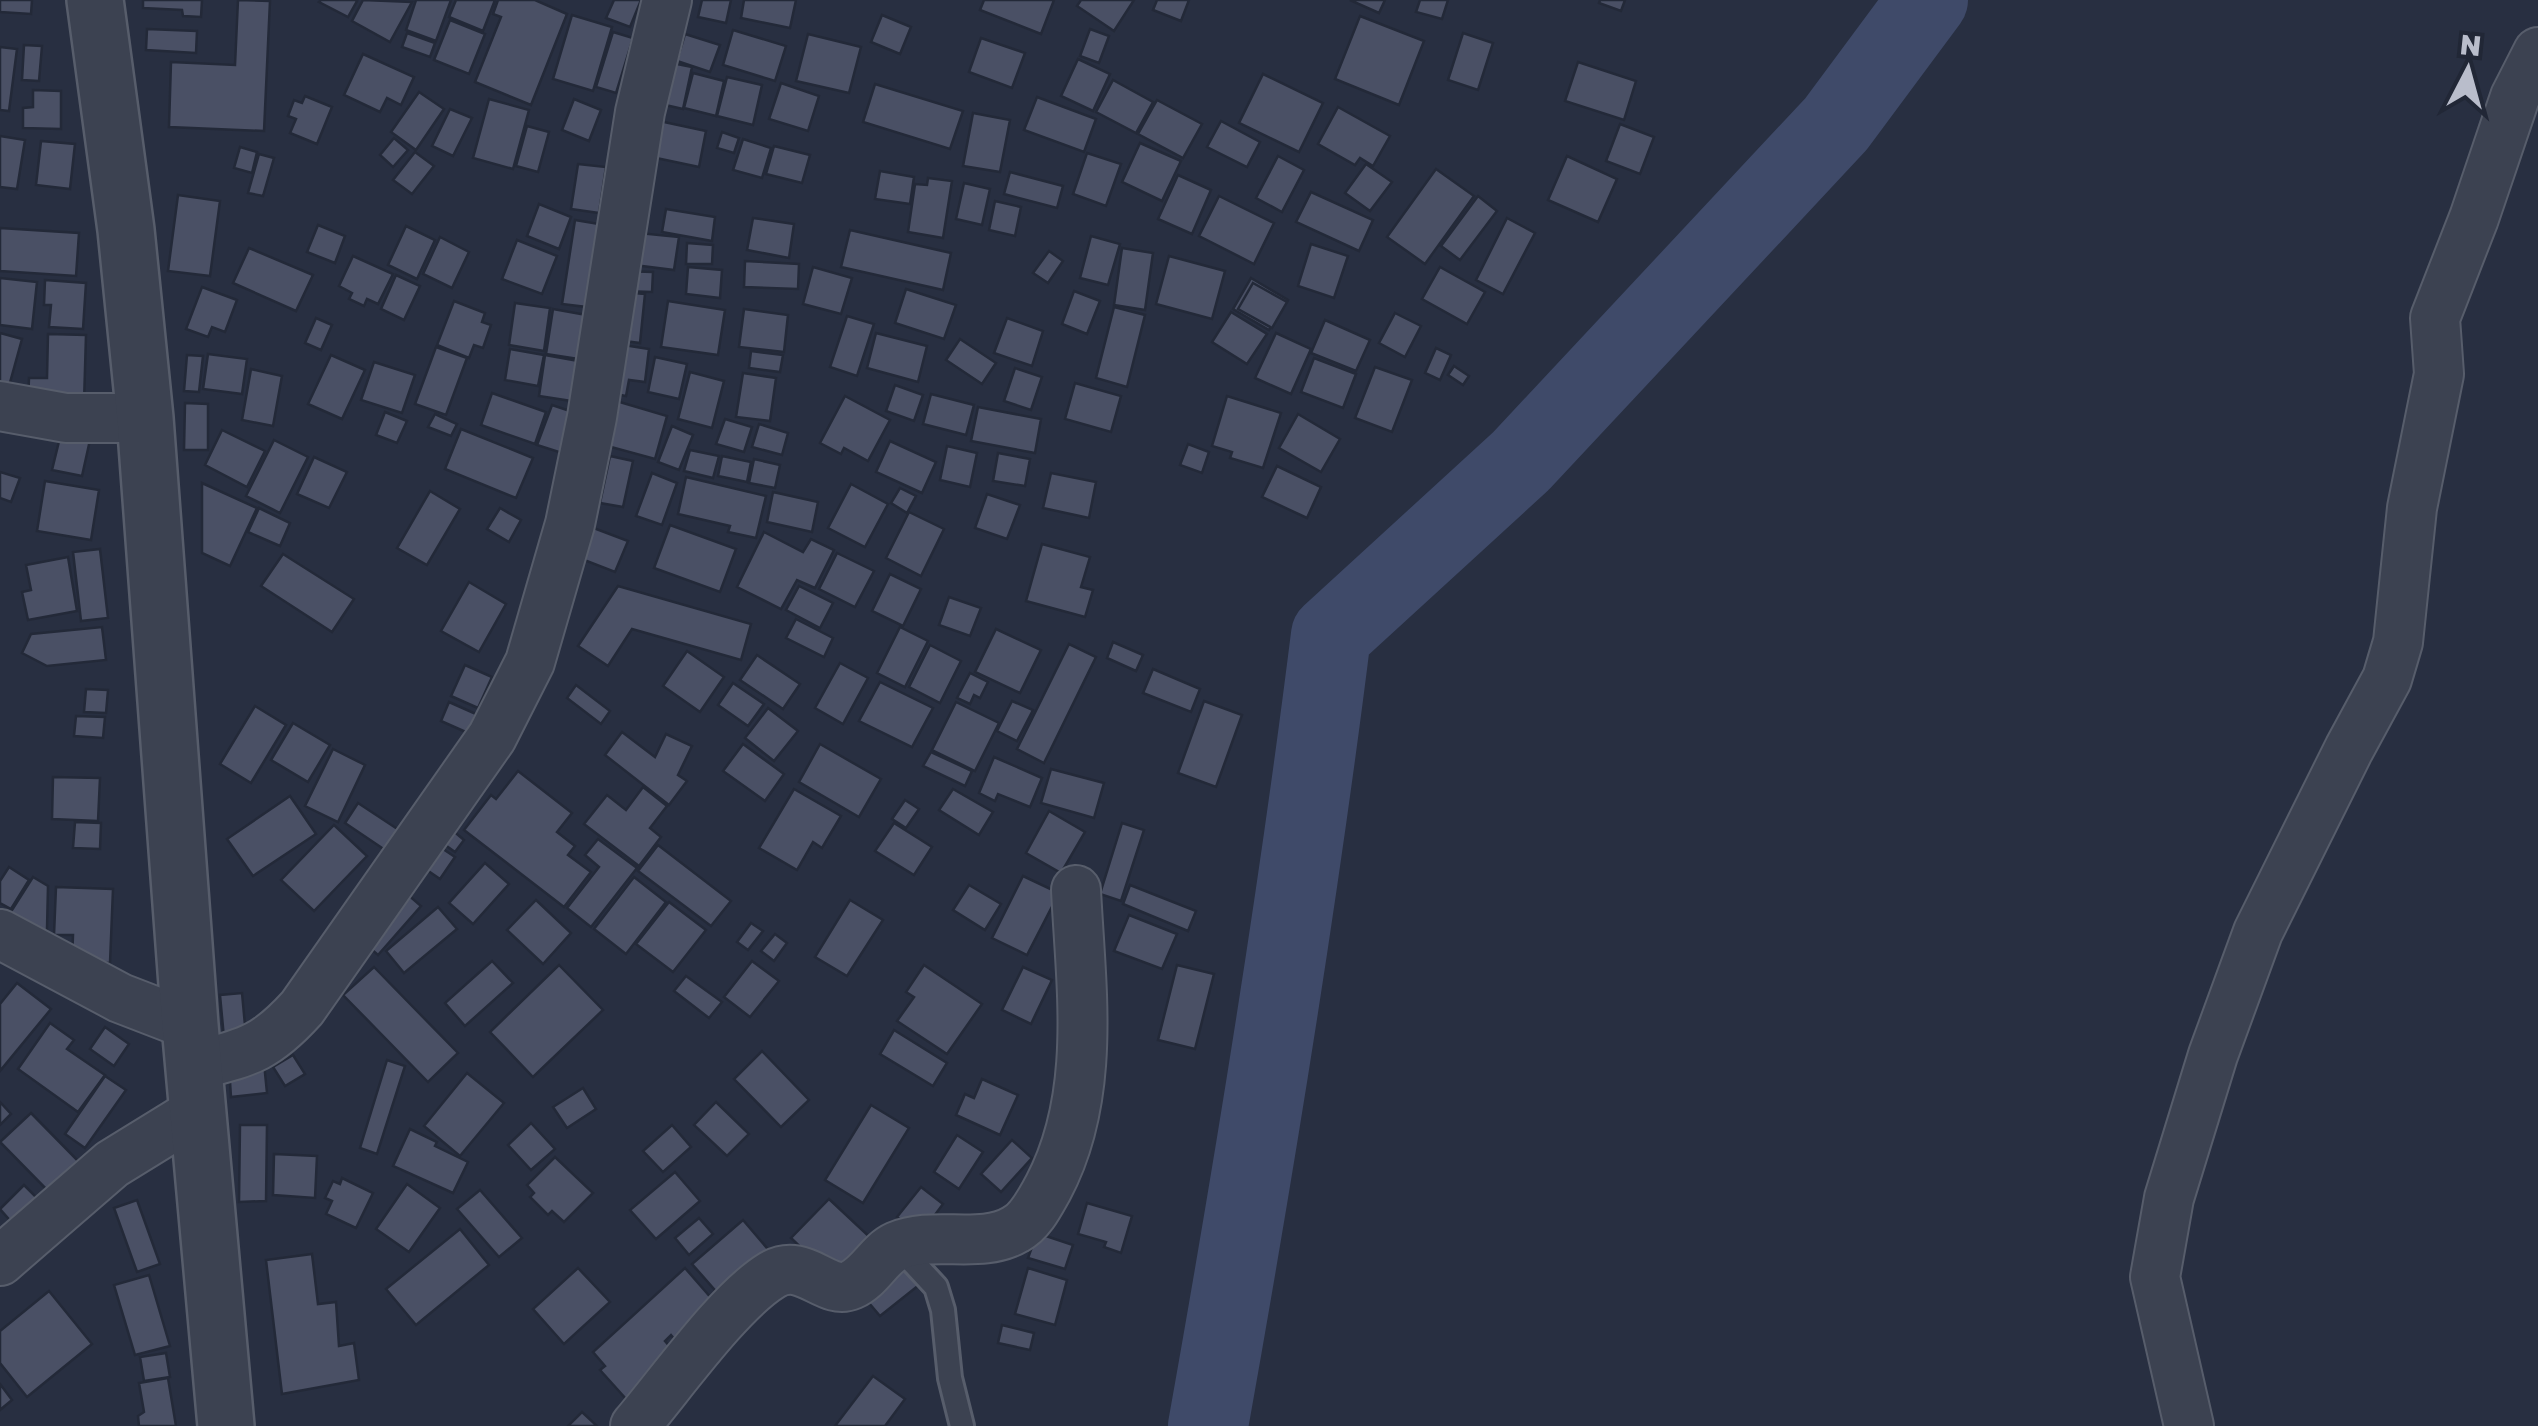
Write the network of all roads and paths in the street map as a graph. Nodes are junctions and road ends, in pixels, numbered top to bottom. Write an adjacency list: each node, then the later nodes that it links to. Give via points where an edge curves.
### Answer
1 (94, 0): 5 (street)
2 (667, 0): 8 (street, via 637,128 570,524 530,662 492,737 302,1008 254,1050)
3 (2538, 52): 14 (street, via 2515,96 2435,318 2439,374 2388,679 2258,932 2168,1198 2154,1277)
4 (0, 406): 5 (street, via 66,418)
5 (145, 418): 8 (street)
6 (1076, 890): 9 (street, via 1084,1049 1059,1167 1020,1228 998,1238)
7 (0, 934): 8 (street, via 120,998)
8 (194, 1067): 10 (street, via 112,1164); 11 (street)
9 (898, 1246): 12 (street, via 851,1285 788,1269 772,1275 736,1305); 13 (lane, via 936,1288)
10 (0, 1261)
11 (226, 1426)
12 (635, 1426)
13 (962, 1426)
14 (2189, 1426)

